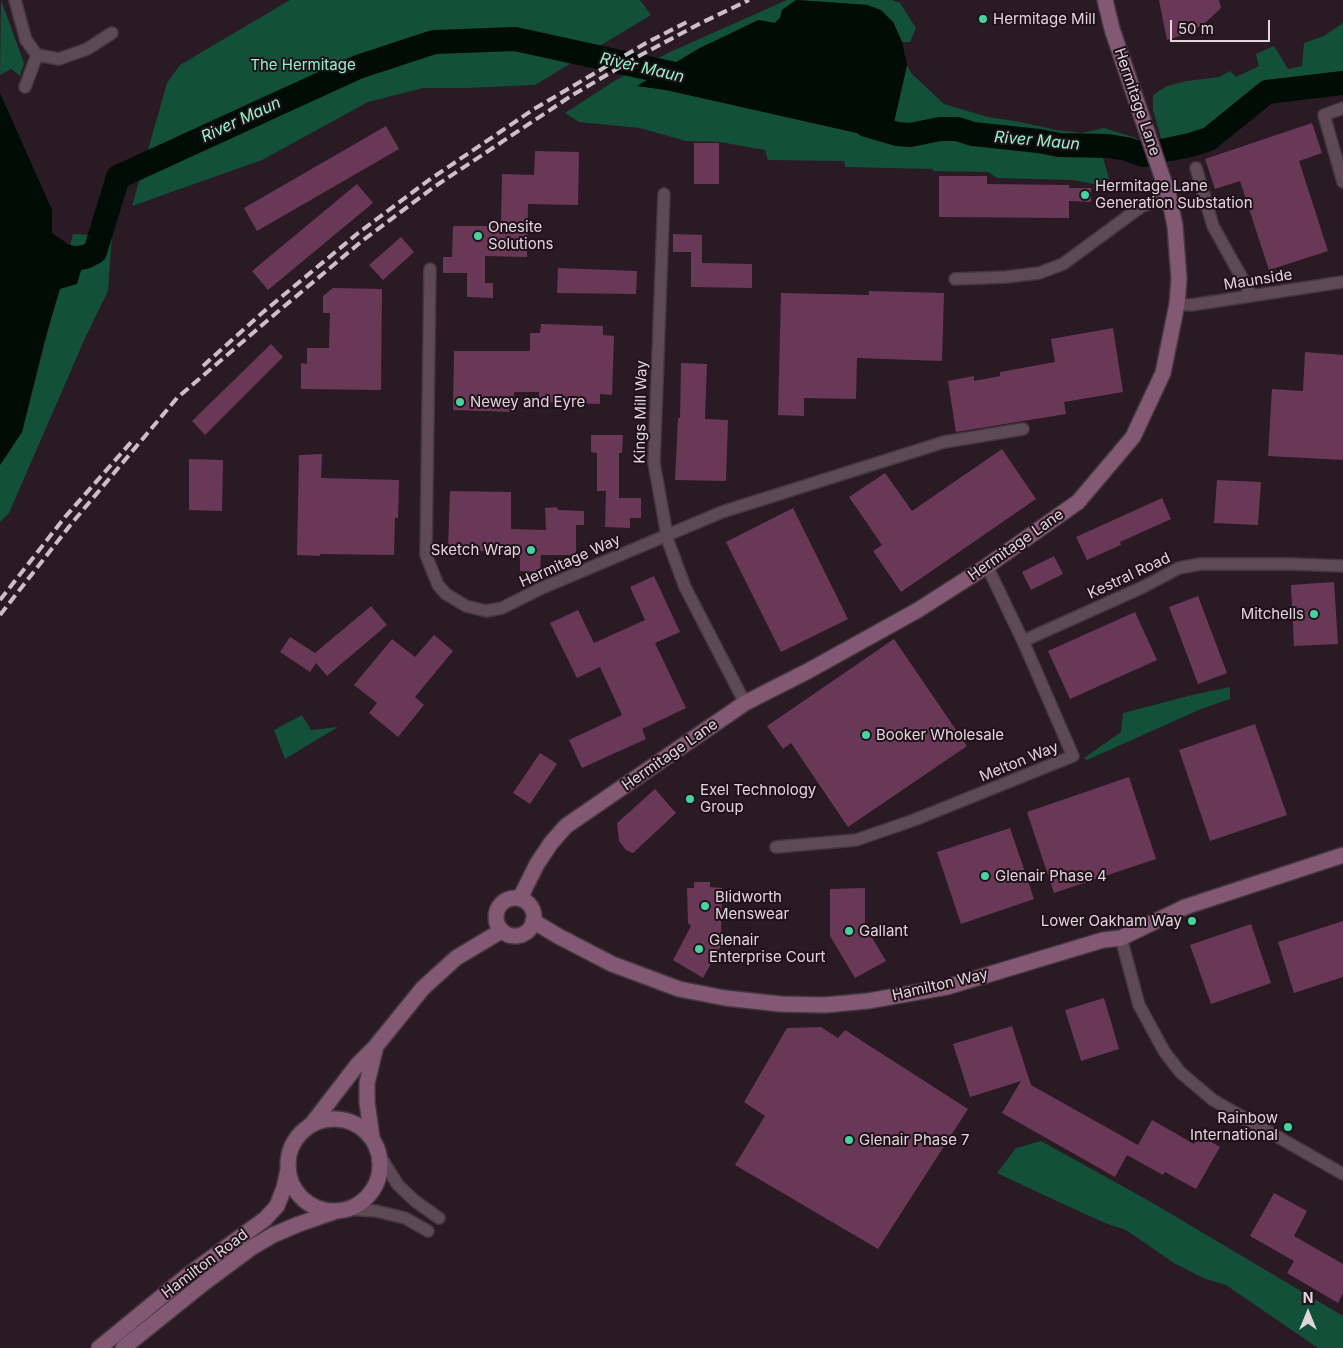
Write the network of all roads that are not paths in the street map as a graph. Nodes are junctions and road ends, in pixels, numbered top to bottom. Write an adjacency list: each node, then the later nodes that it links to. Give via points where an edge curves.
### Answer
1 (15, 0): 4 (street, via 26,40)
2 (1105, 0): 10 (street, Hermitage Lane)
3 (112, 33): 4 (street, via 87,49 59,59)
4 (37, 54): 5 (street)
5 (25, 87)
6 (1343, 108): 8 (street, via 1324,115)
7 (1196, 168): 14 (street, via 1213,226)
8 (1343, 182)
9 (664, 194): 17 (street, Kings Mill Way, via 654,463)
10 (1169, 197): 12 (street, via 1142,206 1063,264 1039,273); 15 (street, Hermitage Lane, via 1176,226)
11 (430, 270): 17 (street, Hermitage Way, via 426,555 438,585 446,594 476,609 502,608)
12 (954, 279)
13 (1343, 282): 14 (street, Maunside)
14 (1252, 296): 15 (street, Maunside)
15 (1177, 304): 18 (street, Hermitage Lane, via 1163,374 1133,437 1078,502)
16 (1023, 428): 17 (street, Hermitage Way, via 944,442 722,512)
17 (667, 535): 21 (street, Kings Mill Way, via 685,587)
18 (988, 566): 20 (street, Melton Way); 21 (street, Hermitage Lane, via 918,610)
19 (1343, 566): 20 (street, Kestral Road, via 1200,564 1179,568)
20 (1023, 641): 22 (street, Melton Way, via 1073,756 856,840)
21 (745, 703): 24 (street, Hermitage Lane, via 566,826 537,864)
22 (776, 847)
23 (1343, 855): 27 (street, Hamilton Way, via 1184,907)
24 (520, 898): 25 (street, via 534,912); 26 (street, via 504,900 499,906 495,919)
25 (533, 921): 26 (street, via 528,932 521,936 508,936); 27 (street, Hamilton Way, via 612,964 679,989 780,1004 868,1002 947,987 1103,940)
26 (501, 932): 28 (street, Hamilton Road, via 456,958 423,988)
27 (1121, 938): 33 (street, via 1139,1005 1164,1051 1180,1072 1213,1100)
28 (376, 1046): 29 (street, Hamilton Road); 30 (street, Hamilton Road, via 367,1082)
29 (310, 1126): 30 (street, Hamilton Road, via 328,1120 348,1121); 32 (street, Hamilton Road, via 292,1147)
30 (372, 1138): 31 (street, Hamilton Road)
31 (380, 1156): 34 (street, Hamilton Road, via 376,1186 364,1200); 35 (street, via 398,1185)
32 (288, 1165): 34 (street, via 292,1183 303,1199 319,1208); 37 (street, Hamilton Road, via 277,1206 264,1219)
33 (1343, 1174)
34 (343, 1210): 36 (street, via 376,1211 405,1218); 38 (street, Hamilton Road, via 281,1231 251,1248)
35 (439, 1218)
36 (428, 1231)
37 (98, 1348)
38 (123, 1348)

